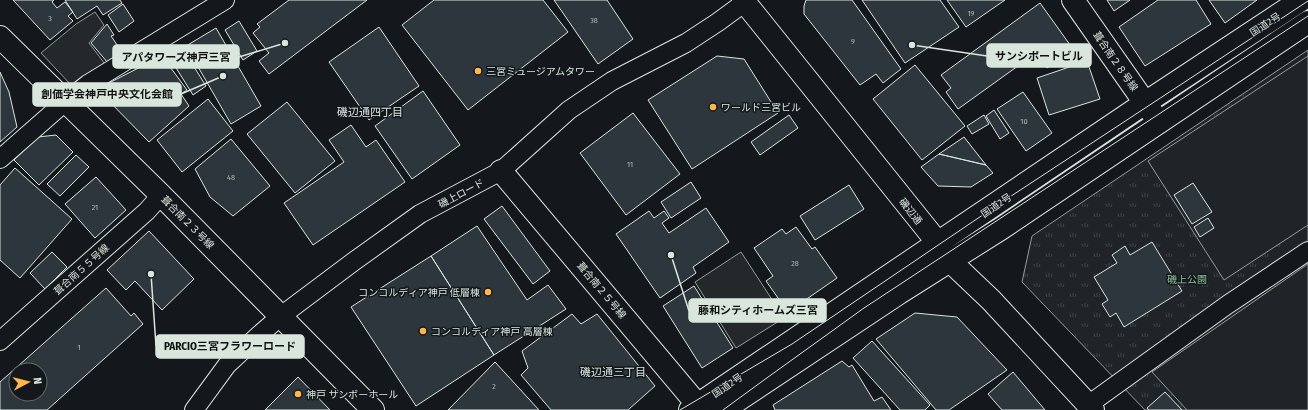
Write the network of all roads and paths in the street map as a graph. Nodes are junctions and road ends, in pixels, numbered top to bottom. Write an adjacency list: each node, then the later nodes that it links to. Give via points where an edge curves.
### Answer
1 (225, 0): 7 (street, via 88,84)
2 (1073, 0): 8 (main road, 葺合南２８号線)
3 (1301, 0): 8 (main road, 国道2号)
4 (745, 1): 11 (street, 磯上ロード, via 686,43 612,81 569,110); 13 (main road, 磯辺通)
5 (1308, 22): 9 (main road, 国道2号)
6 (0, 37): 7 (main road, 葺合南２３号線)
7 (65, 102): 10 (street); 12 (main road, 葺合南２３号線)
8 (1145, 104): 9 (main road, 葺合南２８号線); 13 (main road, 国道2号)
9 (1159, 122): 15 (main road, 国道2号)
10 (0, 159)
11 (501, 171): 16 (street, 磯上ロード, via 420,214); 18 (main road, 葺合南２５号線)
12 (161, 195): 16 (main road, 葺合南２３号線); 17 (street, 葺合南５５号線, via 147,211)
13 (938, 243): 15 (main road, 磯辺通); 18 (main road, 国道2号)
14 (1308, 251): 19 (street, via 1226,305)
15 (950, 261): 19 (main road, 磯辺通, via 991,300); 22 (main road, 国道2号)
16 (281, 316): 20 (street, 磯上ロード, via 227,365); 21 (main road, 葺合南２３号線)
17 (0, 341)
18 (696, 408)
19 (1091, 408)
20 (194, 410)
21 (373, 410)
22 (722, 410)

